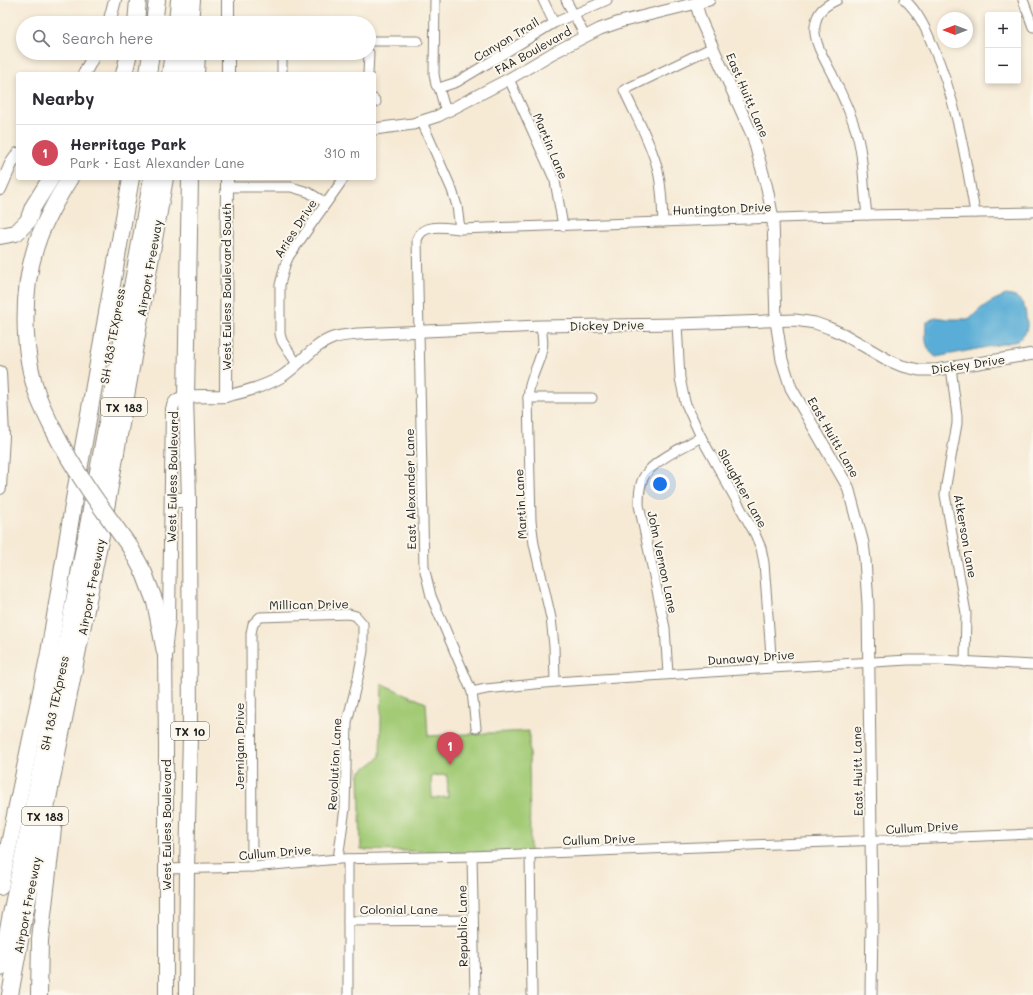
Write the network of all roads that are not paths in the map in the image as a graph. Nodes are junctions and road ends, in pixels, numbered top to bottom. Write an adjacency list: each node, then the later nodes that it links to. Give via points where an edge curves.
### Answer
1 (115, 0): 19 (main road)
2 (138, 0): 20 (highway)
3 (157, 0): 21 (highway)
4 (170, 0): 22 (highway)
5 (180, 0): 23 (highway)
6 (192, 0): 24 (highway)
7 (197, 0): 25 (highway)
8 (228, 0): 26 (main road)
9 (435, 0): 54 (street, via 434,74)
10 (543, 0): 27 (street)
11 (566, 0): 18 (street)
12 (607, 0): 18 (street, Canyon Trail)
13 (709, 0): 17 (street, FAA Boulevard)
14 (837, 0): 72 (street, via 825,5 818,14 815,35 844,100 860,148)
15 (904, 0): 71 (street, via 913,7 924,25 947,83 956,112)
16 (1023, 0): 28 (street)
17 (696, 4): 29 (street, FAA Boulevard, via 620,22); 32 (street, East Huitt Lane)
18 (573, 14): 27 (street, Canyon Trail); 29 (street)
19 (111, 16)
20 (137, 16)
21 (155, 16)
22 (168, 16)
23 (178, 16)
24 (191, 16)
25 (198, 16)
26 (228, 16)
27 (554, 23): 54 (street, Canyon Trail, via 457,82)
28 (1033, 27)
29 (585, 36): 53 (street, FAA Boulevard)
30 (376, 41): 31 (street)
31 (418, 41)
32 (713, 47): 73 (street, East Huitt Lane, via 753,137); 74 (street, via 624,90 657,166 662,190)
33 (91, 60): 43 (main road)
34 (127, 60): 44 (highway)
35 (150, 60): 45 (highway)
36 (162, 60): 46 (highway)
37 (172, 60): 47 (highway)
38 (186, 60): 48 (highway)
39 (197, 60): 49 (highway)
40 (228, 60): 50 (main road)
41 (282, 60): 51 (street)
42 (369, 60): 52 (street)
43 (85, 72)
44 (124, 72)
45 (148, 72)
46 (161, 72)
47 (170, 72)
48 (184, 72)
49 (196, 72)
50 (228, 72)
51 (282, 72)
52 (368, 72)
53 (509, 79): 55 (street, FAA Boulevard); 75 (street, Martin Lane, via 555,180)
54 (439, 88): 55 (street)
55 (446, 112): 56 (street, FAA Boulevard)
56 (422, 122): 57 (street, FAA Boulevard); 76 (street, via 452,190)
57 (376, 129)
58 (16, 157): 68 (main road)
59 (50, 180): 77 (highway, via 28,221 16,233)
60 (69, 180): 98 (highway, bridge, via 49,214 31,265 26,318 31,370 39,399 62,448 130,547 144,573 154,602)
61 (131, 180): 99 (highway, TX 183)
62 (141, 180): 119 (highway, SH 183 TEXpress, via 56,646)
63 (152, 180): 122 (highway, SH 183 TEXpress, via 64,656)
64 (166, 180): 97 (highway, Airport Freeway / TX 183)
65 (190, 180): 88 (highway)
66 (343, 180): 69 (street, Aries Drive)
67 (227, 182): 69 (street, via 291,187 308,192); 87 (main road, West Euless Boulevard South)
68 (0, 189)
69 (326, 203): 84 (street, Aries Drive, via 289,256 280,285 280,334)
70 (1033, 212): 71 (street, Huntington Drive)
71 (975, 213): 72 (street, Huntington Drive)
72 (867, 215): 73 (street, Huntington Drive)
73 (773, 219): 74 (street, Huntington Drive); 79 (street, East Huitt Lane)
74 (663, 222): 75 (street, Huntington Drive)
75 (563, 226): 76 (street, Huntington Drive)
76 (460, 229): 78 (street, Huntington Drive, via 425,229)
77 (0, 236)
78 (417, 240): 82 (street, East Alexander Lane)
79 (776, 321): 80 (street, Dickey Drive); 85 (street, Dickey Drive, via 815,323 843,334 902,366 928,370); 100 (street, East Huitt Lane, via 782,360 792,388 848,487 854,507 866,560)
80 (678, 324): 81 (street, Dickey Drive); 91 (street, Slaughter Lane, via 682,388 685,402)
81 (540, 326): 82 (street, Dickey Drive); 89 (street, Martin Lane, via 543,334 541,358 530,384)
82 (419, 332): 84 (street, Dickey Drive, via 358,334 334,338 323,343); 106 (street, East Alexander Lane, via 424,567 435,607)
83 (1033, 354): 85 (street, Dickey Drive)
84 (297, 364): 87 (street, Dickey Drive, via 269,384)
85 (951, 367): 101 (street, Atkerson Lane, via 957,424 945,495 966,613)
86 (0, 372): 92 (main road, via 3,436)
87 (226, 396): 88 (main road, Dickey Drive)
88 (186, 397): 93 (main road, West Euless Boulevard, via 178,400 172,409); 94 (main road, West Euless Boulevard / TX 10)
89 (528, 398): 90 (street); 105 (street, Martin Lane, via 534,544 551,618)
90 (592, 398)
91 (701, 437): 103 (street, Slaughter Lane, via 755,534 760,548 764,563); 104 (street, John Vernon Lane, via 664,458 650,470 645,476 639,495 639,506 665,628)
92 (0, 488)
93 (172, 500): 94 (main road); 98 (main road, West Euless Boulevard, via 169,619)
94 (189, 500): 117 (main road, West Euless Boulevard / TX 10, via 190,735)
95 (253, 624): 96 (street, Millican Drive, via 260,617 349,614 356,616); 115 (street, Jernigan Drive)
96 (364, 624): 113 (street, Revolution Lane, via 360,672 347,722 345,808)
97 (81, 637): 123 (highway, Airport Freeway / TX 183); 124 (highway, via 78,687 51,843 40,940)
98 (165, 652): 116 (main road, West Euless Boulevard / TX 10)
99 (49, 653): 109 (highway, via 38,673); 118 (highway, TX 183)
100 (869, 662): 101 (street, Dunaway Drive); 103 (street, Dunaway Drive); 110 (street, East Huitt Lane)
101 (965, 662): 102 (street, Dunaway Drive)
102 (1033, 665)
103 (772, 668): 104 (street, Dunaway Drive)
104 (668, 674): 105 (street, Dunaway Drive)
105 (555, 682): 106 (street, Dunaway Drive, via 486,688)
106 (472, 692): 107 (street, East Alexander Lane)
107 (476, 728)
108 (1033, 834): 110 (street, Cullum Drive)
109 (0, 839)
110 (871, 842): 111 (street, Cullum Drive); 130 (street, East Huitt Lane)
111 (530, 854): 112 (street, Cullum Drive); 129 (street)
112 (472, 856): 114 (street, Cullum Drive); 120 (street, Republic Lane)
113 (338, 859): 114 (street, Cullum Drive); 115 (street, Cullum Drive)
114 (348, 859): 121 (street)
115 (252, 867): 117 (street, Cullum Drive)
116 (165, 869): 117 (street, Cullum Drive); 125 (main road, West Euless Boulevard / TX 10)
117 (187, 869): 126 (main road, West Euless Boulevard / TX 10)
118 (0, 887)
119 (0, 918)
120 (473, 920): 121 (street, Colonial Lane); 128 (street, Republic Lane)
121 (348, 921): 127 (street)
122 (0, 968)
123 (10, 995)
124 (39, 995)
125 (166, 995)
126 (186, 995)
127 (348, 995)
128 (475, 995)
129 (532, 995)
130 (871, 995)

